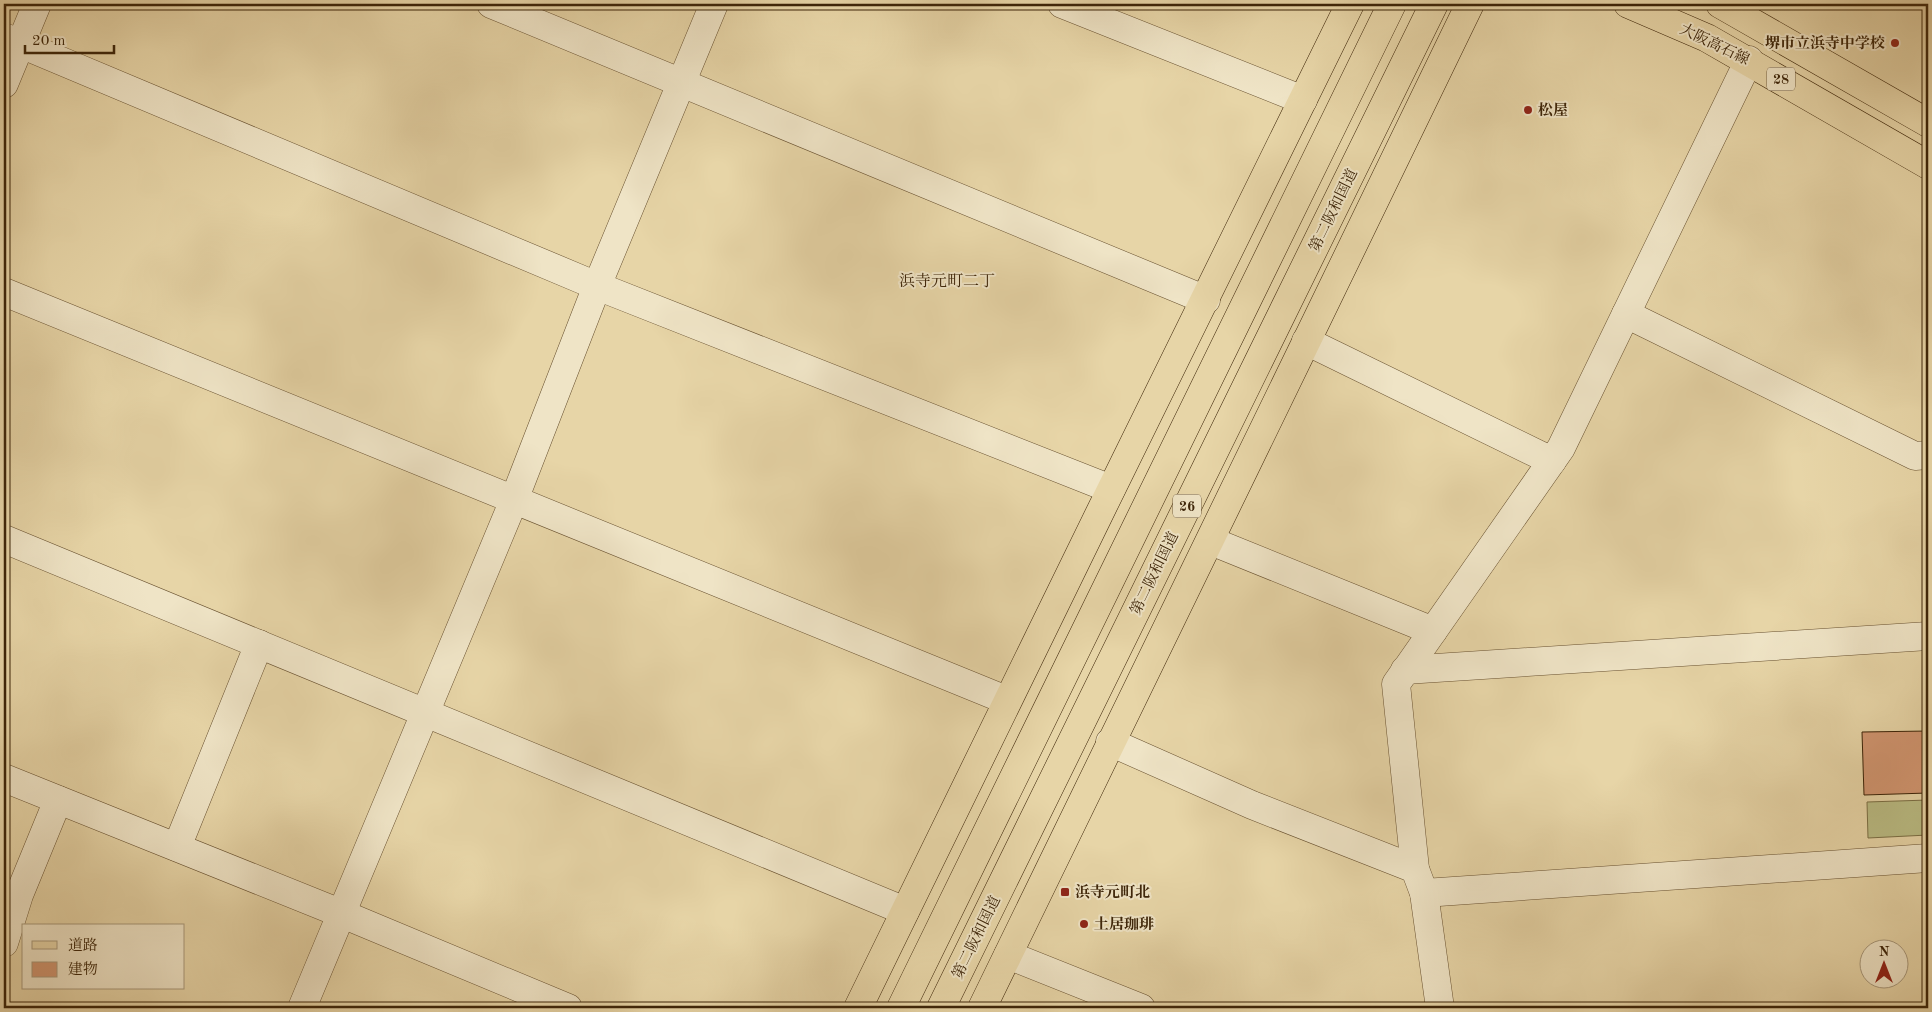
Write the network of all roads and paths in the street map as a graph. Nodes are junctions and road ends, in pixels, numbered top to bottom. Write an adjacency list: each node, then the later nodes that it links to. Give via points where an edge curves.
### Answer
1 (37, 4): 11 (street)
2 (492, 4): 13 (street)
3 (714, 4): 13 (street)
4 (1062, 4): 15 (street)
5 (1350, 4): 15 (main road)
6 (1392, 4): 48 (main road, 26)
7 (1434, 4): 49 (main road, 第二阪和国道 / 26)
8 (1470, 4): 22 (main road, 26)
9 (1628, 4): 12 (main road, 大阪高石線 / 28)
10 (1720, 4): 16 (main road, 28)
11 (12, 41): 14 (street); 18 (street)
12 (1750, 60): 17 (main road, 大阪高石線 / 28); 21 (street)
13 (682, 81): 18 (street); 20 (street)
14 (4, 84)
15 (1303, 100): 20 (main road)
16 (1928, 122)
17 (1928, 164)
18 (597, 286): 25 (street); 26 (street)
19 (4, 292): 26 (street)
20 (1206, 300): 25 (main road)
21 (1626, 314): 23 (street, via 1914,456); 24 (street)
22 (1306, 341): 24 (street); 28 (main road, 26)
23 (1928, 455)
24 (1552, 461): 29 (street)
25 (1111, 489): 33 (main road)
26 (514, 500): 33 (street); 34 (street)
27 (4, 539): 31 (street)
28 (1210, 541): 29 (street); 35 (main road, 26)
29 (1433, 631): 32 (street)
30 (1928, 636): 32 (street)
31 (258, 644): 34 (street); 38 (street)
32 (1405, 670): 40 (street, via 1396,684)
33 (1006, 700): 41 (main road)
34 (425, 713): 41 (street); 42 (street)
35 (1110, 742): 40 (street); 44 (main road, 26)
36 (4, 778): 37 (street)
37 (58, 800): 38 (street); 43 (street, via 19,895)
38 (177, 847): 42 (street)
39 (1928, 858): 40 (street)
40 (1420, 881): 52 (street)
41 (905, 911): 47 (main road)
42 (340, 913): 45 (street); 46 (street)
43 (4, 943)
44 (1008, 954): 50 (main road, 26); 51 (street)
45 (302, 1008)
46 (568, 1008)
47 (858, 1008)
48 (901, 1008)
49 (941, 1008)
50 (982, 1008)
51 (1141, 1008)
52 (1440, 1008)

